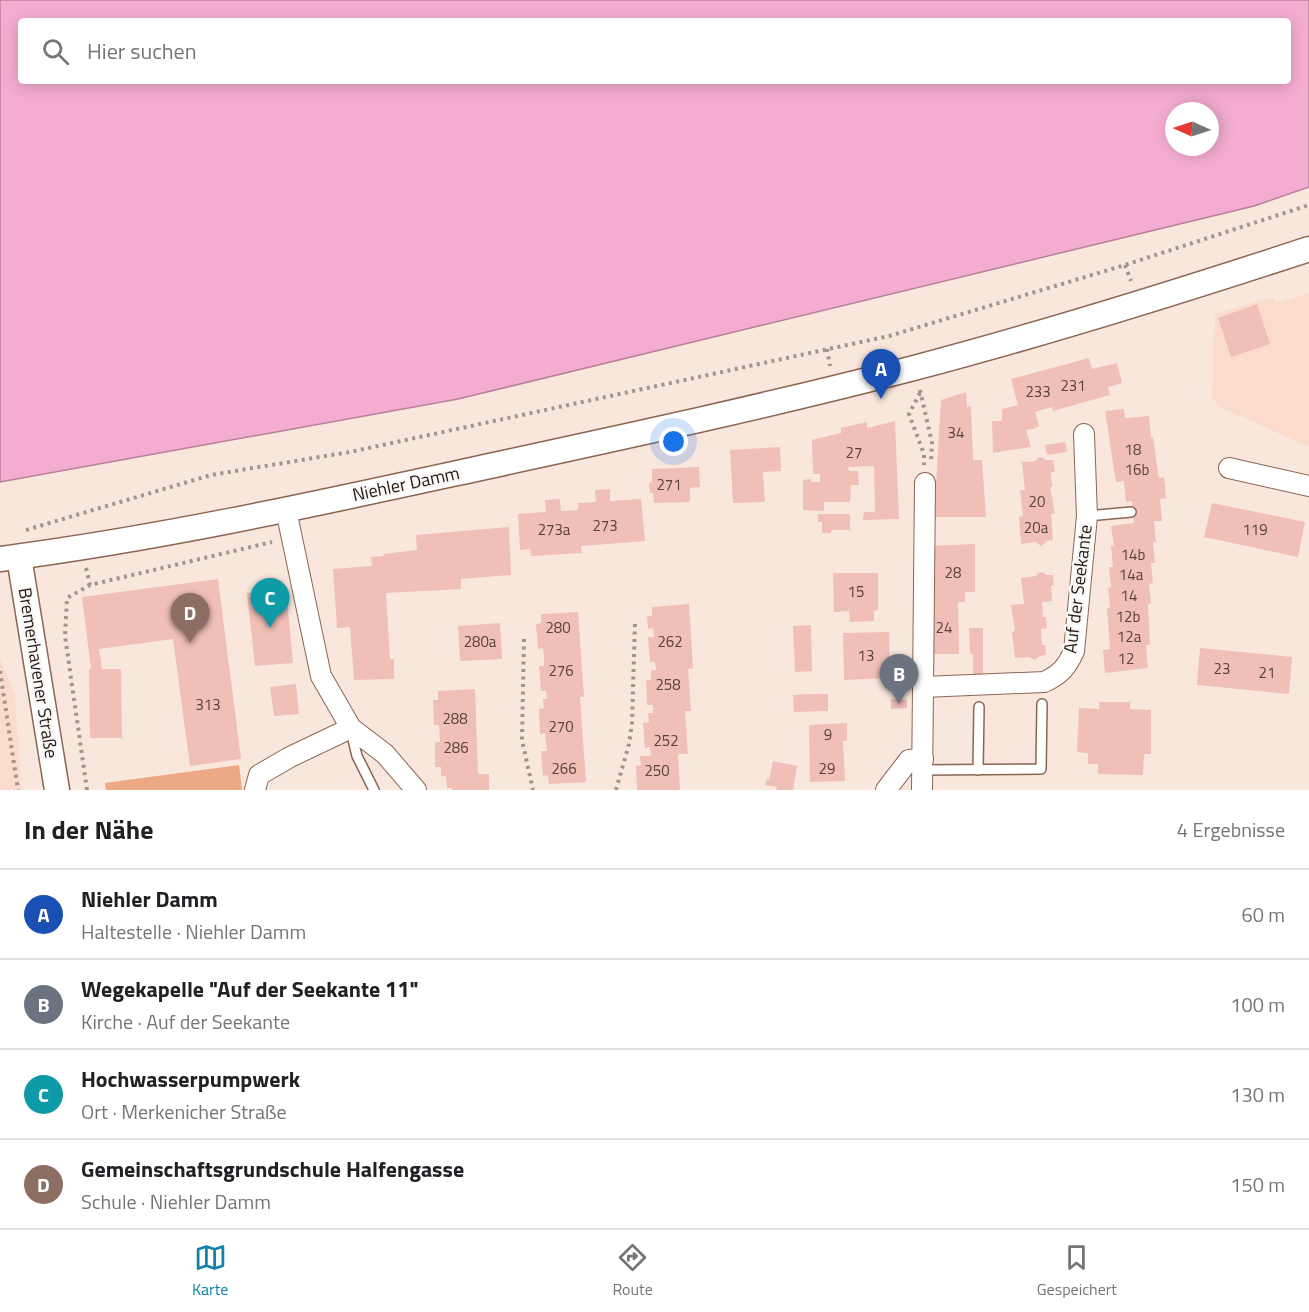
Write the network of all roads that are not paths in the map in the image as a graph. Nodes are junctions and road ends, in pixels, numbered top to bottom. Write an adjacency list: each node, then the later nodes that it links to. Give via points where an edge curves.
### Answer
1 (1309, 249): 6 (street, Niehler Damm, via 1139,304 914,368 615,439)
2 (1084, 434): 8 (street, Auf der Seekante)
3 (1229, 468): 5 (street)
4 (928, 477): 10 (street)
5 (1309, 486)
6 (286, 510): 9 (street, Niehler Damm); 13 (street, via 321,676)
7 (1131, 512): 8 (lane)
8 (1087, 516): 10 (street, Auf der Seekante, via 1074,651 1058,676 1029,684)
9 (10, 558): 16 (street, Bremerhavener Straße)
10 (923, 687): 14 (street)
11 (1042, 704): 15 (lane, via 1041,769)
12 (979, 707): 15 (lane)
13 (351, 728): 17 (street, via 259,775); 18 (lane, via 357,756); 19 (street, via 385,753)
14 (922, 764): 15 (lane); 20 (street, via 909,760); 21 (street)
15 (978, 770)
16 (57, 790)
17 (255, 790)
18 (374, 790)
19 (416, 790)
20 (885, 790)
21 (922, 790)

